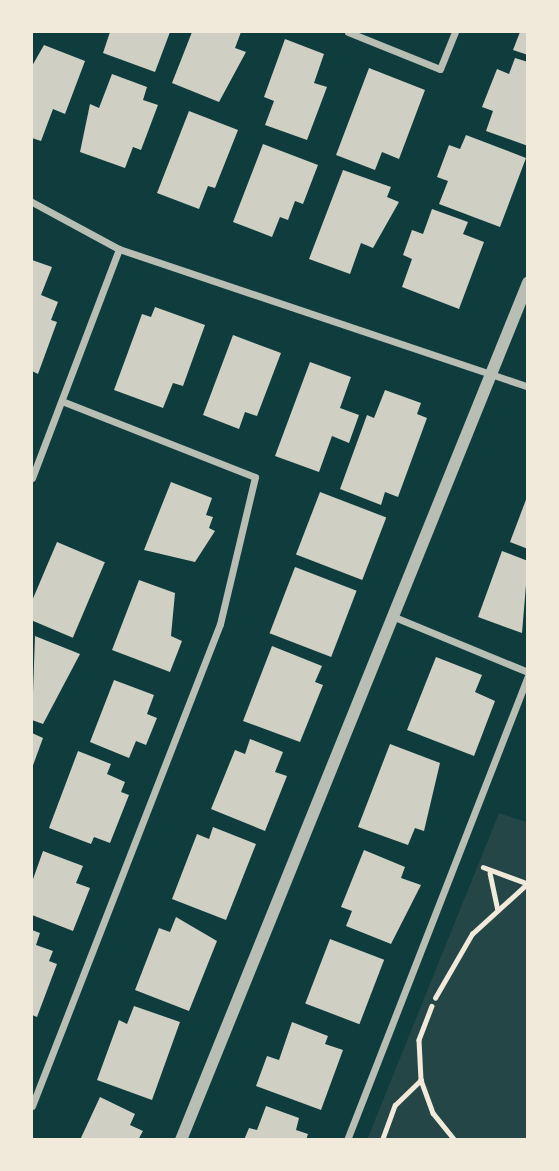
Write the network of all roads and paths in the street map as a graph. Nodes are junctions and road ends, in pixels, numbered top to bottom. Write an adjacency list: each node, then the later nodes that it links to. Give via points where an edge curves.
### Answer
1 (348, 32): 2 (street, via 440,69)
2 (455, 32)
3 (32, 202): 4 (street)
4 (119, 249): 6 (street); 8 (street)
5 (527, 283): 6 (street)
6 (491, 373): 7 (street); 10 (street)
7 (527, 387)
8 (62, 401): 9 (street); 17 (street, via 255,477 220,624)
9 (32, 478)
10 (392, 615): 11 (street); 19 (street)
11 (527, 674): 12 (street)
12 (463, 850): 13 (path); 20 (street)
13 (489, 872): 14 (path); 15 (path)
14 (527, 883): 15 (path)
15 (498, 910): 16 (path, via 447,969 419,1040)
16 (421, 1080): 18 (path, via 433,1113); 21 (path, via 395,1105)
17 (32, 1107)
18 (453, 1137): 22 (path)
19 (181, 1139)
20 (346, 1139)
21 (382, 1139)
22 (442, 1139)

